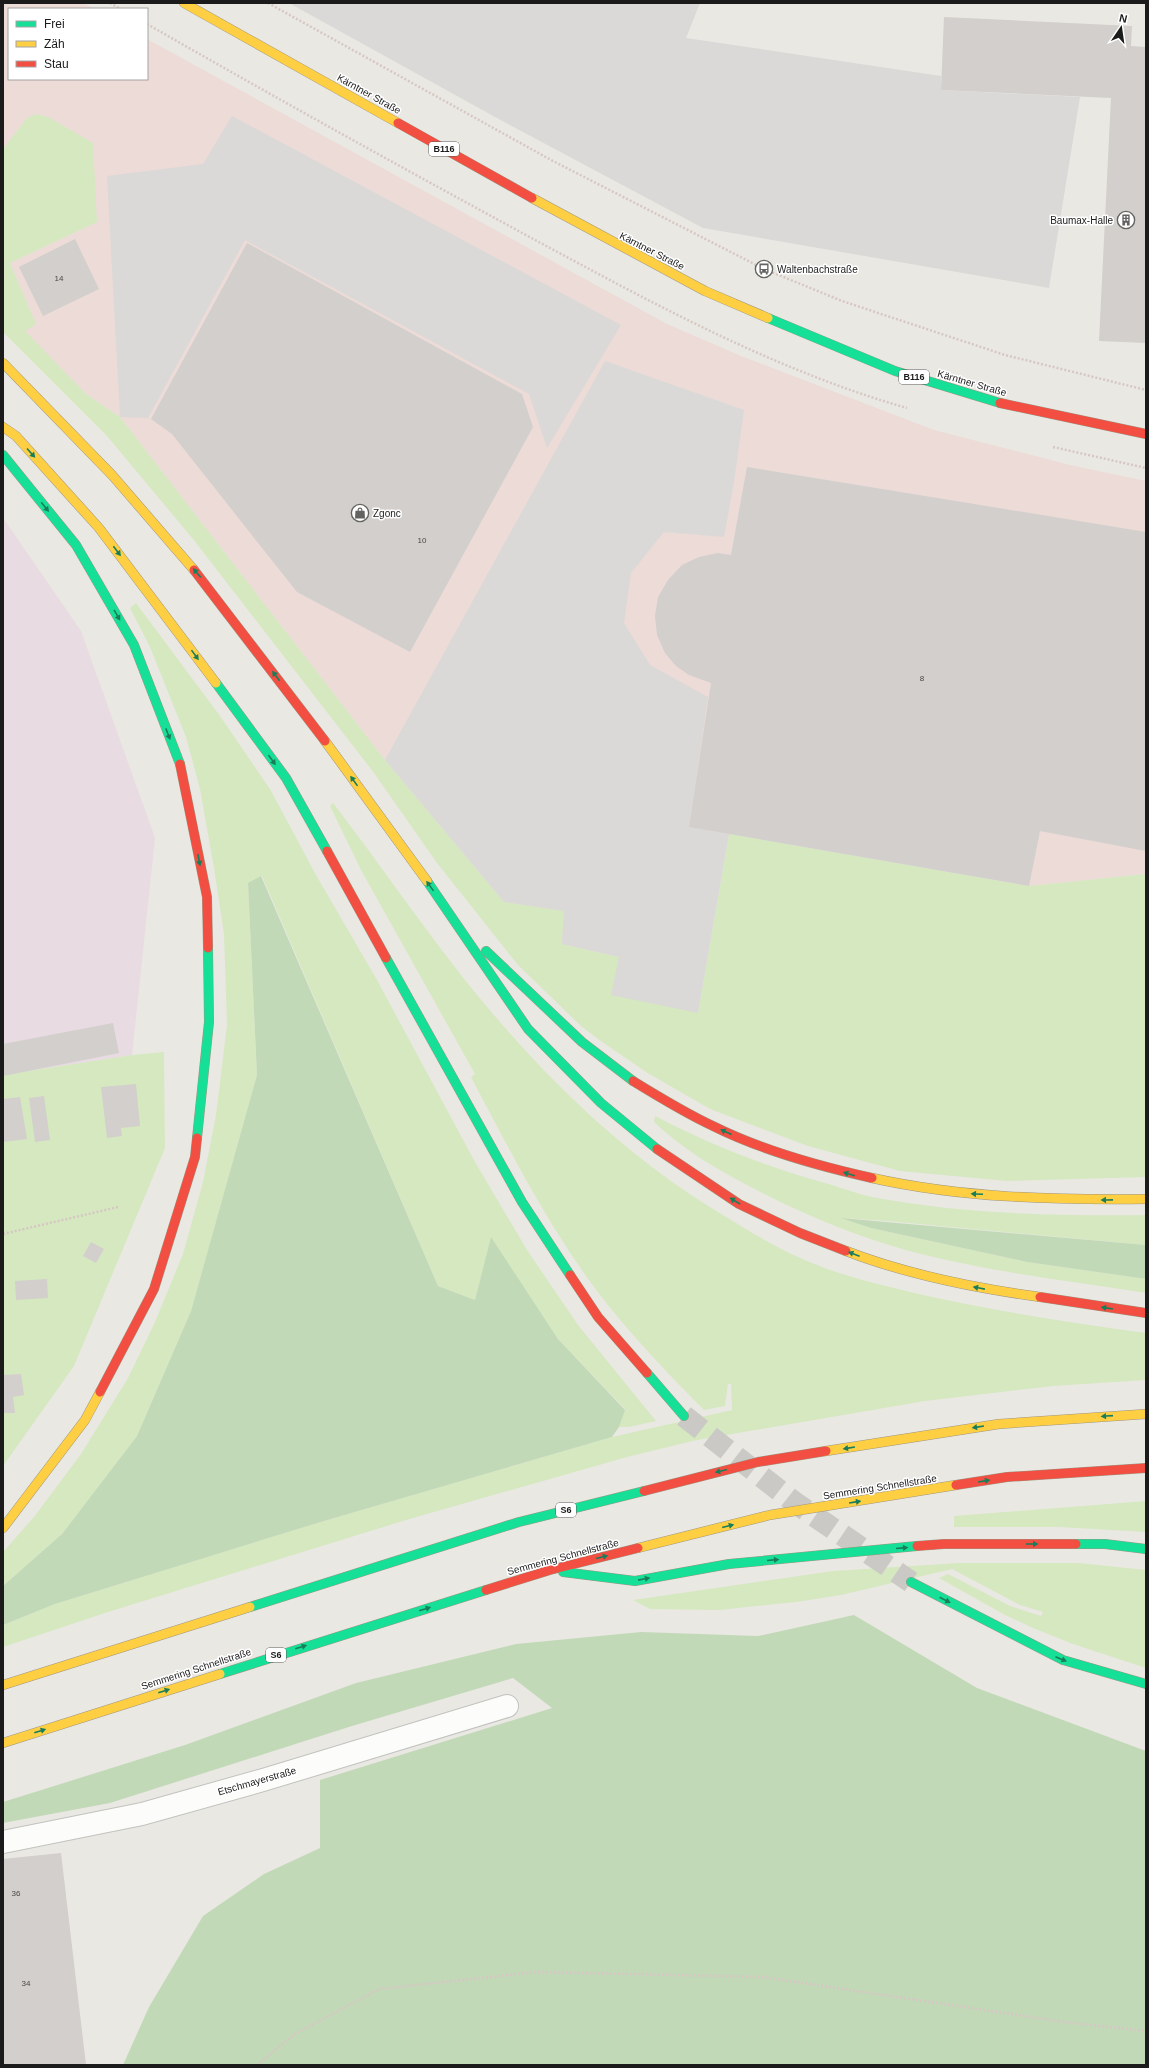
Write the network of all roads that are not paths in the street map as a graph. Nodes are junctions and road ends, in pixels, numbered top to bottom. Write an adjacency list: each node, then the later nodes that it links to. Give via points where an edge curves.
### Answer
1 (184, 3): 4 (main road, Kärntner Straße / B116, via 616,245 719,297 895,371 996,402)
2 (3, 363): 6 (main road, one-way to 2, via 210,589 112,475)
3 (3, 426): 10 (main road, one-way to 10, via 16,436 99,528 286,778 522,1202 598,1317)
4 (1146, 434)
5 (3, 455): 12 (main road, one-way to 12, via 76,545 134,645 182,771 207,897 209,1022 195,1157 154,1289 85,1420)
6 (453, 917): 7 (main road, one-way to 6, via 1091,1200 958,1193 856,1176 764,1148 688,1115 617,1071 548,1011); 8 (main road, one-way to 6, via 977,1288 876,1262 800,1234 739,1204 657,1149 601,1103 528,1029)
7 (1146, 1199)
8 (1146, 1313)
9 (1146, 1414): 17 (main road, S6, one-way to 17, via 999,1424 758,1462 519,1522)
10 (684, 1416)
11 (1146, 1468): 14 (main road, Semmering Schnellstraße / S6, one-way to 11, via 778,1514 1008,1477)
12 (3, 1528)
13 (1146, 1549): 14 (main road, one-way to 13, via 636,1581 729,1564 944,1544 1105,1544)
14 (550, 1570): 19 (main road, Semmering Schnellstraße / S6, one-way to 14)
15 (911, 1582): 16 (main road, one-way to 16, via 1062,1660)
16 (1146, 1684)
17 (3, 1685)
18 (507, 1706): 20 (street, Etschmayerstraße, via 142,1814)
19 (3, 1743)
20 (3, 1842)

